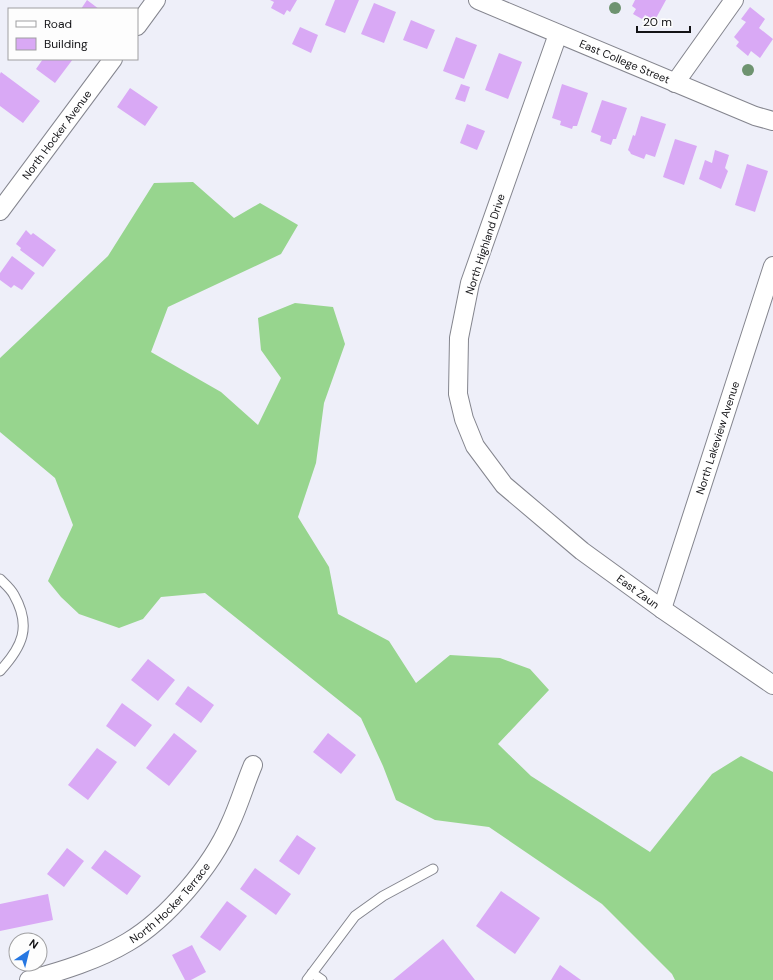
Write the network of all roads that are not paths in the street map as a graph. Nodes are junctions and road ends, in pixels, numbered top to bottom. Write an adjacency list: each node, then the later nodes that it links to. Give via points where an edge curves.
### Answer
1 (156, 0): 4 (street)
2 (478, 0): 5 (street, East College Street)
3 (734, 0): 7 (street)
4 (138, 25)
5 (558, 34): 7 (street, East College Street); 11 (street, North Highland Drive, via 470,283 459,338 458,394 464,419 475,446 504,485)
6 (112, 60): 9 (street, North Hocker Avenue)
7 (675, 83): 8 (street, East College Street)
8 (773, 121)
9 (0, 211)
10 (773, 266): 13 (street, North Lakeview Avenue)
11 (532, 509): 13 (street, East Zaun, via 582,551)
12 (0, 579): 14 (lane, via 14,594 23,617 22,637 14,656)
13 (662, 609): 15 (street, East Zaun)
14 (0, 672)
15 (773, 685)
16 (253, 765): 19 (street, North Hocker Terrace, via 230,825 216,851 188,888 148,929 103,955)
17 (433, 870): 18 (lane, via 383,896 355,916)
18 (310, 976): 20 (lane)
19 (29, 980)
20 (322, 980)

